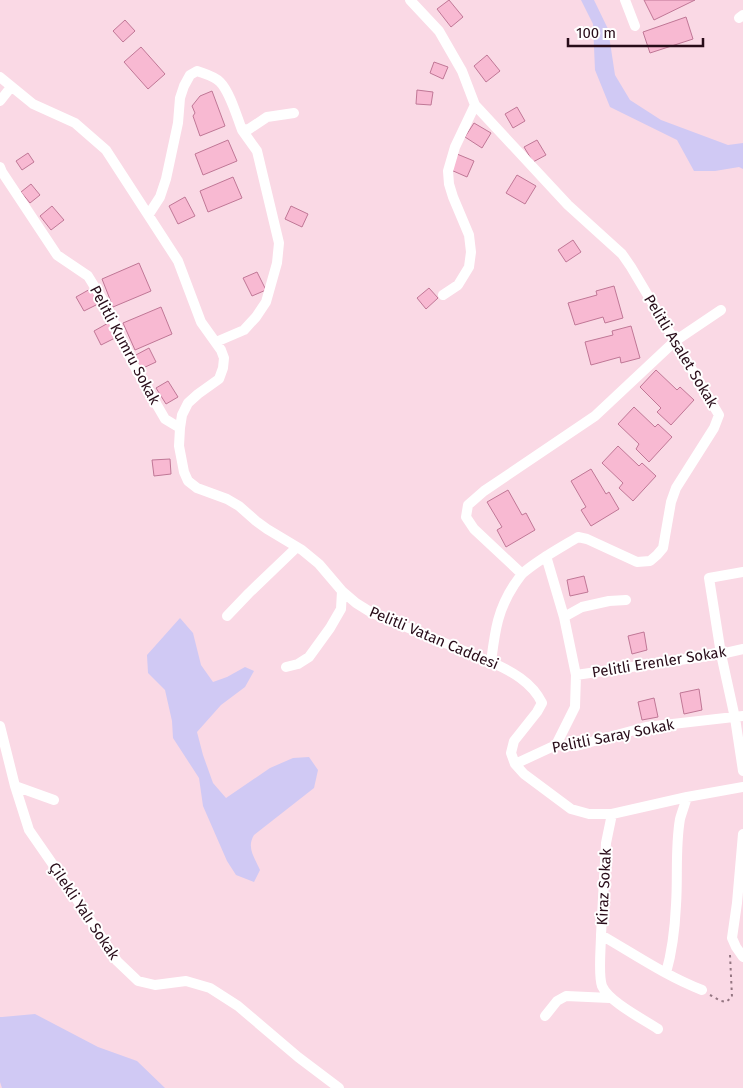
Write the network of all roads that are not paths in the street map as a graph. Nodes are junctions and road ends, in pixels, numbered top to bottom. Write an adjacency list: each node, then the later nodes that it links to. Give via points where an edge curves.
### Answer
1 (410, 0): 7 (street, Pelitli Asalet Sokak, via 440,31)
2 (625, 0): 3 (street)
3 (635, 26)
4 (0, 77): 5 (street, Pelitli Vatan Caddesi)
5 (12, 87): 6 (street); 11 (street, Pelitli Vatan Caddesi, via 33,104 75,123 106,150)
6 (0, 100)
7 (476, 105): 12 (street, via 455,147 448,171 449,184 469,235 472,252 469,267 458,285); 14 (street, Pelitli Asalet Sokak, via 568,205 622,254)
8 (294, 113): 9 (street, via 267,117)
9 (242, 130): 11 (street, via 231,99 220,82 197,71 190,74 180,98 166,180 160,198); 15 (street, via 257,151 279,244 277,263 266,302 256,317 244,330)
10 (0, 167): 16 (street, Pelitli Kumru Sokak, via 57,254 88,276 165,419)
11 (149, 214): 15 (street, Pelitli Vatan Caddesi, via 178,261 201,322)
12 (443, 295)
13 (721, 310): 14 (street)
14 (675, 341): 18 (street, Pelitli Asalet Sokak, via 719,415 676,488 662,548 650,561 637,562 578,537); 20 (street, via 595,416 468,505 466,517 474,529)
15 (216, 342): 16 (street, Pelitli Vatan Caddesi, via 224,358 219,379 188,403)
16 (180, 428): 17 (street, Pelitli Vatan Caddesi, via 179,446 188,481 239,506 267,529)
17 (297, 547): 21 (street, Pelitli Vatan Caddesi, via 312,557); 23 (street)
18 (546, 556): 20 (street, Pelitli Asalet Sokak); 24 (street, Pelitli Erenler Sokak)
19 (743, 572): 26 (street, via 709,578)
20 (522, 574): 27 (street, Pelitli Asalet Sokak, via 501,608)
21 (342, 591): 27 (street, Pelitli Vatan Caddesi, via 372,613); 28 (street, via 341,608 309,657)
22 (626, 600): 24 (street, via 582,607)
23 (227, 616)
24 (564, 617): 29 (street, Pelitli Erenler Sokak)
25 (743, 649): 26 (street, Pelitli Erenler Sokak)
26 (721, 654): 29 (street, Pelitli Erenler Sokak); 30 (street)
27 (491, 662): 33 (street, Pelitli Vatan Caddesi, via 527,683 542,703 514,741 511,753)
28 (286, 668)
29 (576, 675): 32 (street, via 575,708)
30 (739, 717): 32 (street, Pelitli Saray Sokak, via 659,725 576,746); 34 (street)
31 (0, 726): 35 (street, Çilekli Yalı Sokak)
32 (556, 745): 33 (street, Pelitli Saray Sokak)
33 (515, 764): 39 (street, via 571,809 589,814)
34 (743, 771)
35 (15, 786): 38 (street); 49 (street, Çilekli Yalı Sokak, via 30,830 116,961 138,981 155,985 186,981 210,988 238,1006)
36 (743, 787): 37 (street)
37 (687, 797): 39 (street); 44 (street, via 680,819 676,905)
38 (54, 800)
39 (612, 814): 42 (street, Kiraz Sokak, via 606,843)
40 (743, 834): 41 (street)
41 (740, 900): 43 (street, via 732,938)
42 (601, 935): 44 (street, Kiraz Sokak); 46 (street, via 601,980)
43 (743, 957)
44 (666, 973): 45 (street, Kiraz Sokak)
45 (702, 990)
46 (610, 998): 47 (street, via 566,996 557,1001); 48 (street)
47 (545, 1016)
48 (658, 1029)
49 (339, 1088)

